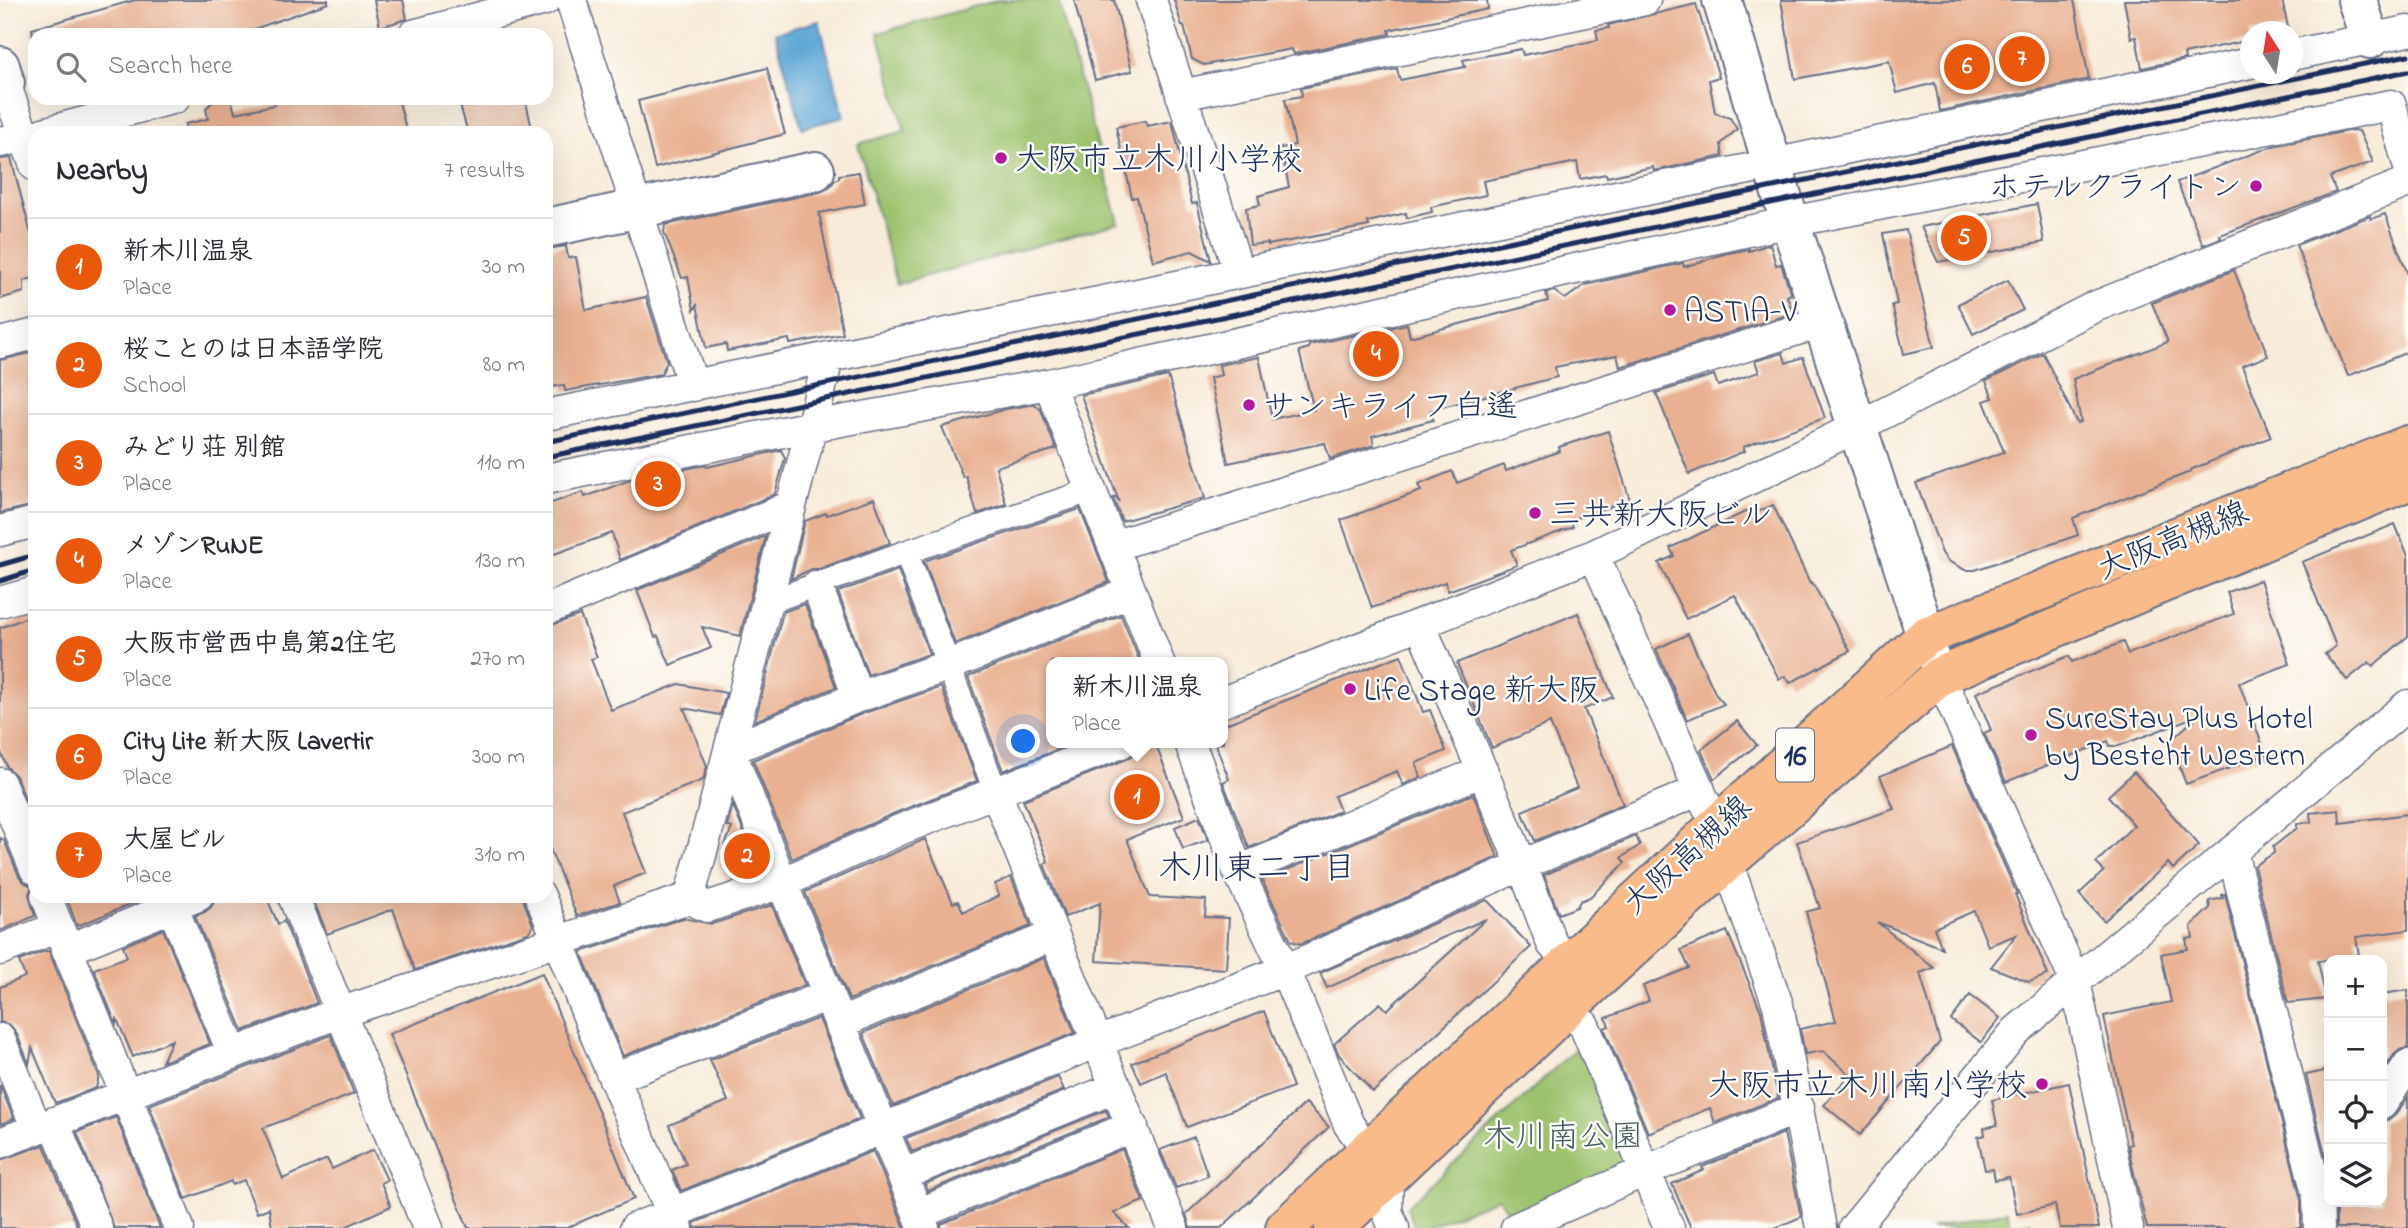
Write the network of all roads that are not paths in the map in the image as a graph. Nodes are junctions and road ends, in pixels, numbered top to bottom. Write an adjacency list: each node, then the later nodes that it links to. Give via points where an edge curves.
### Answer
1 (545, 0): 7 (street)
2 (571, 0): 22 (street)
3 (1151, 0): 13 (street)
4 (1645, 0): 13 (street)
5 (1722, 0): 18 (street)
6 (2357, 0): 9 (street)
7 (439, 28)
8 (2408, 31): 9 (street)
9 (2370, 39): 10 (street)
10 (2303, 53)
11 (2240, 66): 18 (street)
12 (2, 83): 17 (street)
13 (1181, 95): 25 (street)
14 (2400, 103): 19 (street); 23 (street)
15 (148, 105): 16 (street)
16 (68, 126)
17 (26, 137)
18 (1773, 164): 23 (street); 25 (street)
19 (2408, 164)
20 (815, 171): 22 (street)
21 (2408, 182): 34 (street, via 2094,307)
22 (636, 208): 24 (street); 31 (street)
23 (1790, 222): 26 (street); 30 (street)
24 (553, 226)
25 (1239, 273): 29 (street)
26 (1822, 322): 34 (street); 42 (street)
27 (28, 336): 28 (street)
28 (0, 343)
29 (828, 357): 31 (street); 33 (street)
30 (1049, 384): 33 (street); 38 (street)
31 (693, 386): 32 (street)
32 (553, 414)
33 (813, 426): 36 (street); 39 (street)
34 (1857, 427): 44 (street); 52 (street)
35 (2408, 445): 52 (main road, 大阪高槻線 / 16)
36 (553, 479)
37 (2408, 481): 55 (main road, 大阪高槻線 / 16)
38 (1092, 490): 42 (street); 43 (street)
39 (791, 506): 49 (street); 50 (street)
40 (28, 524): 41 (street)
41 (0, 531)
42 (1113, 547): 46 (street)
43 (906, 552): 45 (street); 54 (street)
44 (1594, 555): 51 (street); 64 (street)
45 (817, 586): 49 (street); 56 (street)
46 (1131, 592): 53 (street); 54 (street)
47 (28, 595): 48 (street)
48 (0, 603)
49 (766, 603): 61 (street)
50 (553, 607)
51 (1420, 624): 57 (street); 62 (street)
52 (1926, 636): 55 (street); 67 (main road, 大阪高槻線 / 16)
53 (1157, 657)
54 (950, 665): 56 (street); 65 (street)
55 (1940, 676): 70 (main road, 大阪高槻線 / 16); 86 (street)
56 (858, 697): 61 (street)
57 (1228, 700)
58 (2408, 705): 69 (street)
59 (1108, 748): 65 (street)
60 (1192, 748): 72 (street)
61 (730, 750): 73 (street); 74 (street)
62 (1483, 771): 71 (street); 72 (street)
63 (0, 783): 66 (street)
64 (1700, 790): 67 (street); 71 (street)
65 (996, 793): 73 (street); 80 (street)
66 (17, 819): 68 (street)
67 (1715, 827): 84 (main road, 大阪高槻線 / 16)
68 (28, 850)
69 (2232, 851): 86 (street); 107 (street)
70 (1727, 862): 88 (main road, 大阪高槻線 / 16); 99 (street, via 1778,1005)
71 (1522, 864): 84 (street, via 1552,944); 85 (street)
72 (1238, 871): 85 (street)
73 (782, 883): 74 (street, via 707,907); 87 (street)
74 (689, 898): 82 (street)
75 (49, 903): 81 (street)
76 (178, 903): 81 (street)
77 (186, 903): 93 (street)
78 (296, 903): 89 (street)
79 (543, 903): 82 (street)
80 (1054, 934): 90 (street); 92 (street)
81 (63, 938): 83 (street); 97 (street)
82 (558, 942): 89 (street); 95 (street)
83 (0, 950)
84 (1569, 961): 104 (main road, 大阪高槻線 / 16, via 1389,1133)
85 (1284, 970): 92 (street); 104 (street, via 1349,1125)
86 (2076, 981): 121 (street, via 2016,1031); 122 (street)
87 (829, 995): 90 (street); 95 (street)
88 (1566, 1009): 104 (main road, 大阪高槻線 / 16, via 1411,1156); 105 (street, via 1584,1025)
89 (339, 1013): 93 (street); 112 (street)
90 (840, 1023): 102 (street)
91 (0, 1039): 100 (street)
92 (1098, 1042): 96 (street); 102 (street)
93 (233, 1054): 97 (street)
94 (2408, 1065): 98 (street)
95 (614, 1078): 108 (street)
96 (1117, 1087): 101 (street); 106 (street)
97 (125, 1093): 100 (street); 111 (street)
98 (2387, 1096)
99 (1799, 1108): 105 (street); 120 (street)
100 (45, 1125): 103 (street); 110 (street)
101 (1133, 1126): 109 (street); 114 (street)
102 (883, 1129): 106 (street); 108 (street)
103 (0, 1143)
104 (1377, 1163): 115 (main road, 大阪高槻線 / 16); 116 (main road, 大阪高槻線 / 16); 117 (street)
105 (1645, 1171): 118 (street); 119 (street)
106 (902, 1174): 109 (street)
107 (2323, 1190): 123 (street)
108 (675, 1220): 113 (street)
109 (921, 1221)
110 (97, 1228)
111 (179, 1228)
112 (428, 1228)
113 (635, 1228)
114 (1173, 1228)
115 (1285, 1228)
116 (1334, 1228)
117 (1394, 1228)
118 (1516, 1228)
119 (1669, 1228)
120 (1821, 1228)
121 (1854, 1228)
122 (2128, 1228)
123 (2319, 1228)

